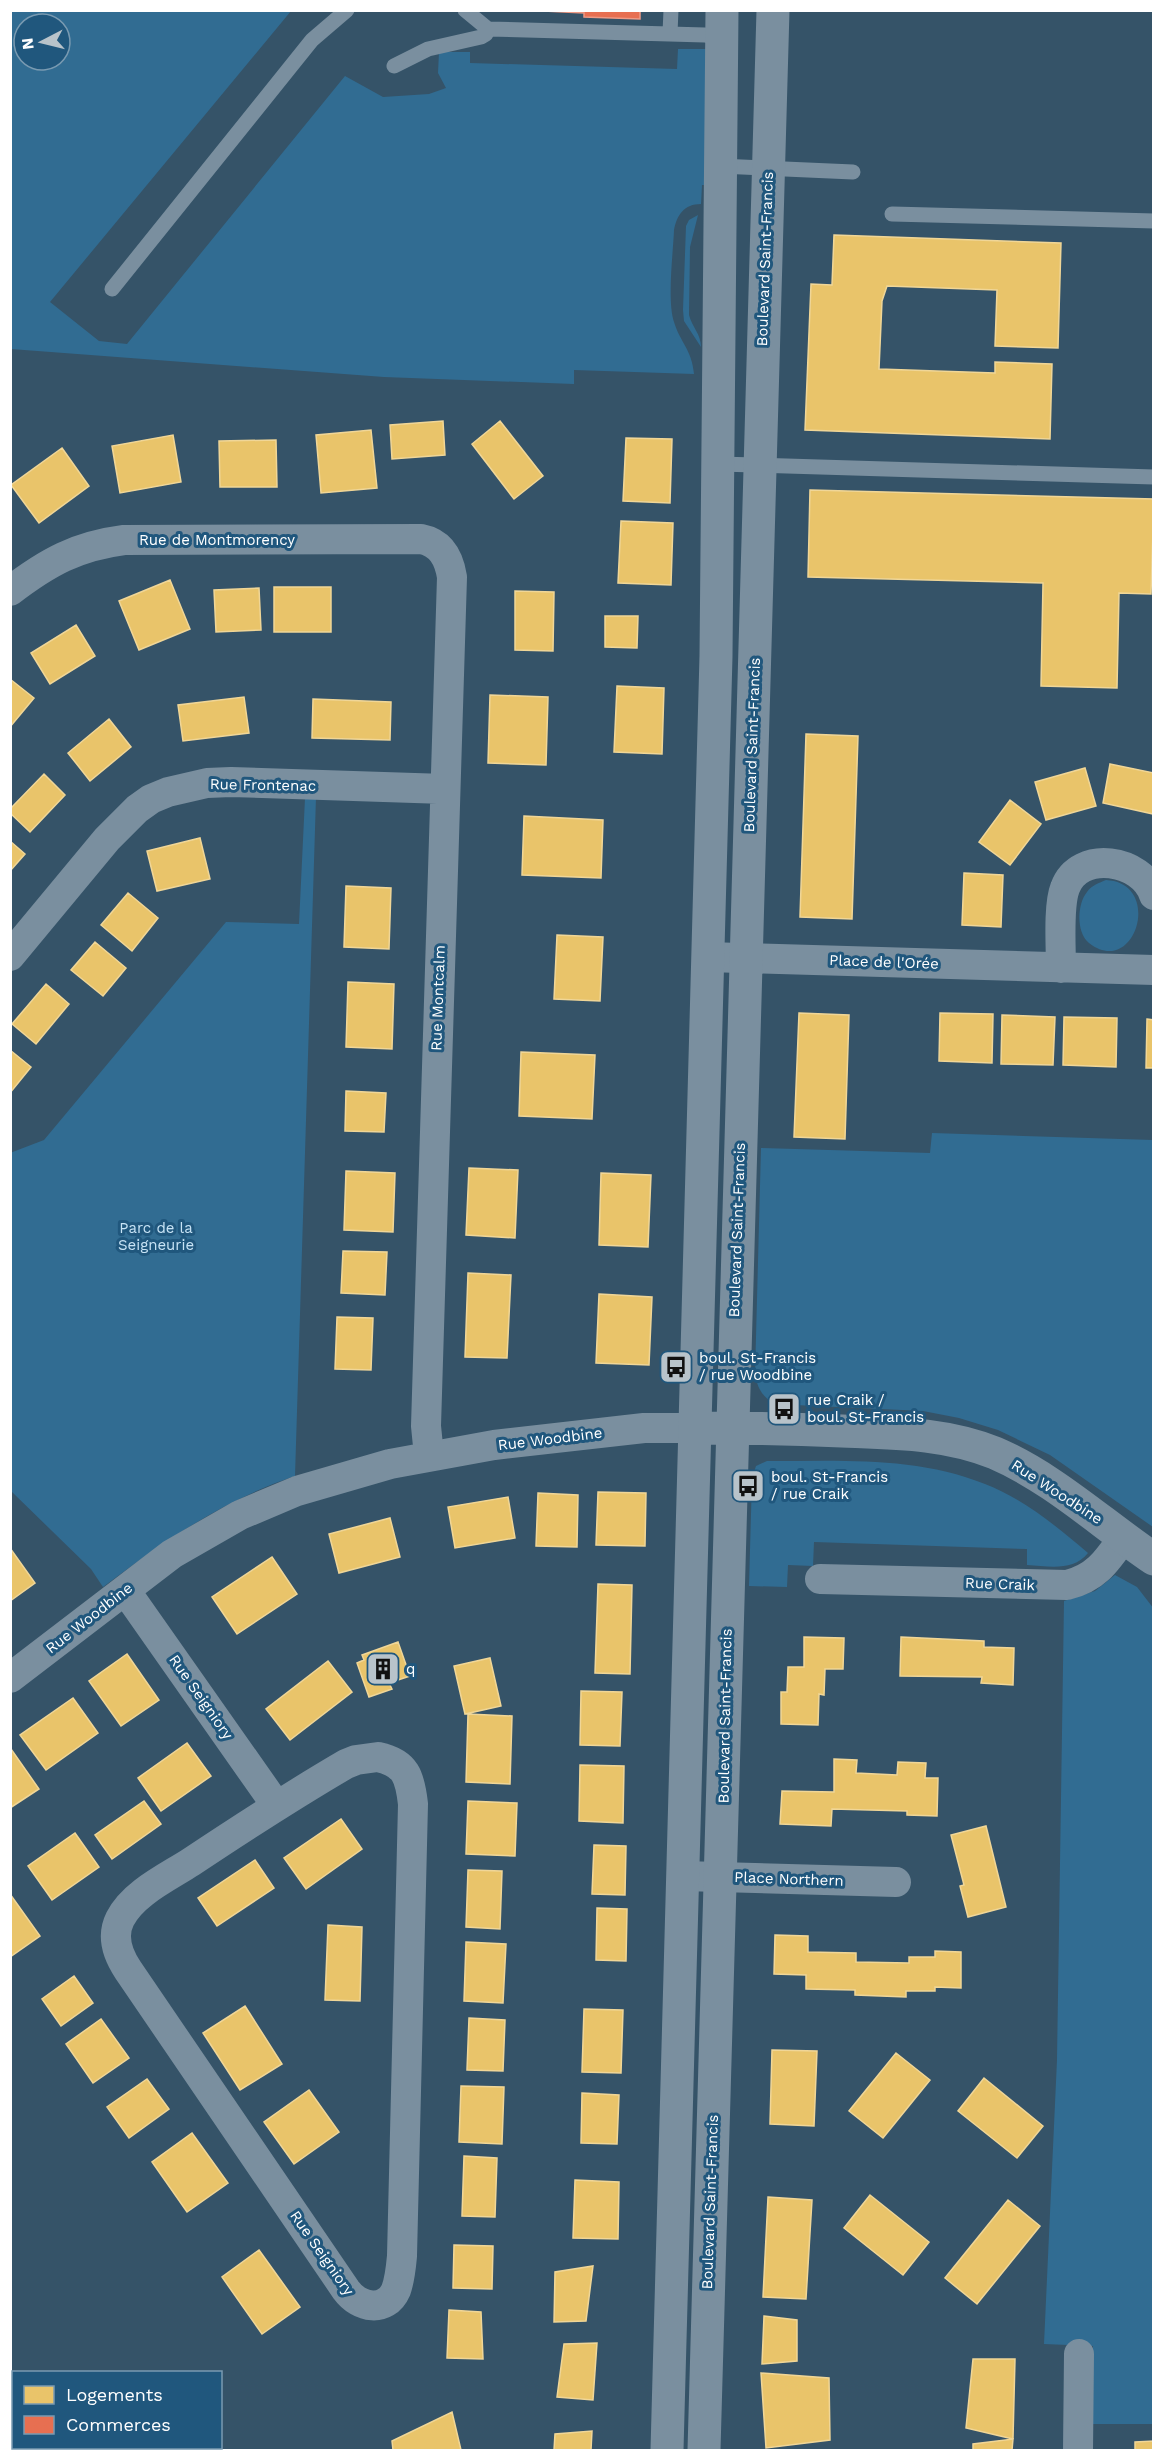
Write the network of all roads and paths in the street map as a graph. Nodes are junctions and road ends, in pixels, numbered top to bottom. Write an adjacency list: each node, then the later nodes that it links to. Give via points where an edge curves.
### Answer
1 (347, 10): 14 (lane, via 312,40)
2 (465, 10): 6 (lane)
3 (671, 10): 7 (lane)
4 (773, 10): 10 (street, Boulevard Saint-Francis)
5 (722, 25): 7 (lane, via 705,35); 9 (street)
6 (488, 28): 7 (lane); 8 (lane, via 481,38 428,49)
7 (670, 33)
8 (394, 66)
9 (720, 166): 10 (lane); 15 (street)
10 (767, 167): 11 (lane); 16 (street, Boulevard Saint-Francis)
11 (853, 172)
12 (892, 214): 13 (lane)
13 (1154, 221)
14 (112, 289)
15 (719, 464): 16 (lane); 23 (street)
16 (760, 465): 17 (lane); 24 (street, Boulevard Saint-Francis)
17 (1154, 477)
18 (436, 544): 19 (street, Rue de Montmorency, via 421,539 124,540 79,549 58,558); 20 (street, Rue Montcalm, via 450,564 452,577)
19 (10, 591)
20 (445, 789): 22 (street, Rue Frontenac, via 231,782 168,792 151,799 123,821); 29 (street, Rue Montcalm, via 426,1426)
21 (1154, 894): 25 (street, via 1145,879 1128,866 1107,863 1074,874 1063,895)
22 (10, 956)
23 (708, 957): 24 (street, Place de l'Orée); 27 (street)
24 (745, 958): 25 (street, Place de l'Orée); 28 (street, Boulevard Saint-Francis)
25 (1060, 968): 26 (street, Place de l'Orée)
26 (1154, 970)
27 (696, 1428): 28 (street, Rue Woodbine); 29 (street, Rue Woodbine, via 621,1430); 36 (street)
28 (733, 1428): 30 (street, Rue Woodbine, via 897,1433 972,1445 1020,1466 1059,1490); 37 (street, Boulevard Saint-Francis)
29 (429, 1456): 33 (street, Rue Woodbine, via 356,1473 275,1499 201,1536)
30 (1123, 1538): 31 (street); 32 (street, Rue Craik, via 1094,1574 1067,1585)
31 (1154, 1559)
32 (820, 1579)
33 (125, 1590): 34 (street, Rue Woodbine); 35 (street, Rue Seigniory)
34 (10, 1678)
35 (276, 1805): 35 (street, Rue Seigniory, via 346,1764 367,1758 397,1763 412,1791 402,2256 396,2291 376,2306 359,2302 346,2290 117,1950 119,1920 134,1901)
36 (683, 1876): 37 (street, Place Northern); 40 (street)
37 (721, 1877): 38 (street, Place Northern); 41 (street, Boulevard Saint-Francis)
38 (896, 1882)
39 (1079, 2354): 42 (street)
40 (668, 2451)
41 (704, 2451)
42 (1078, 2451)

